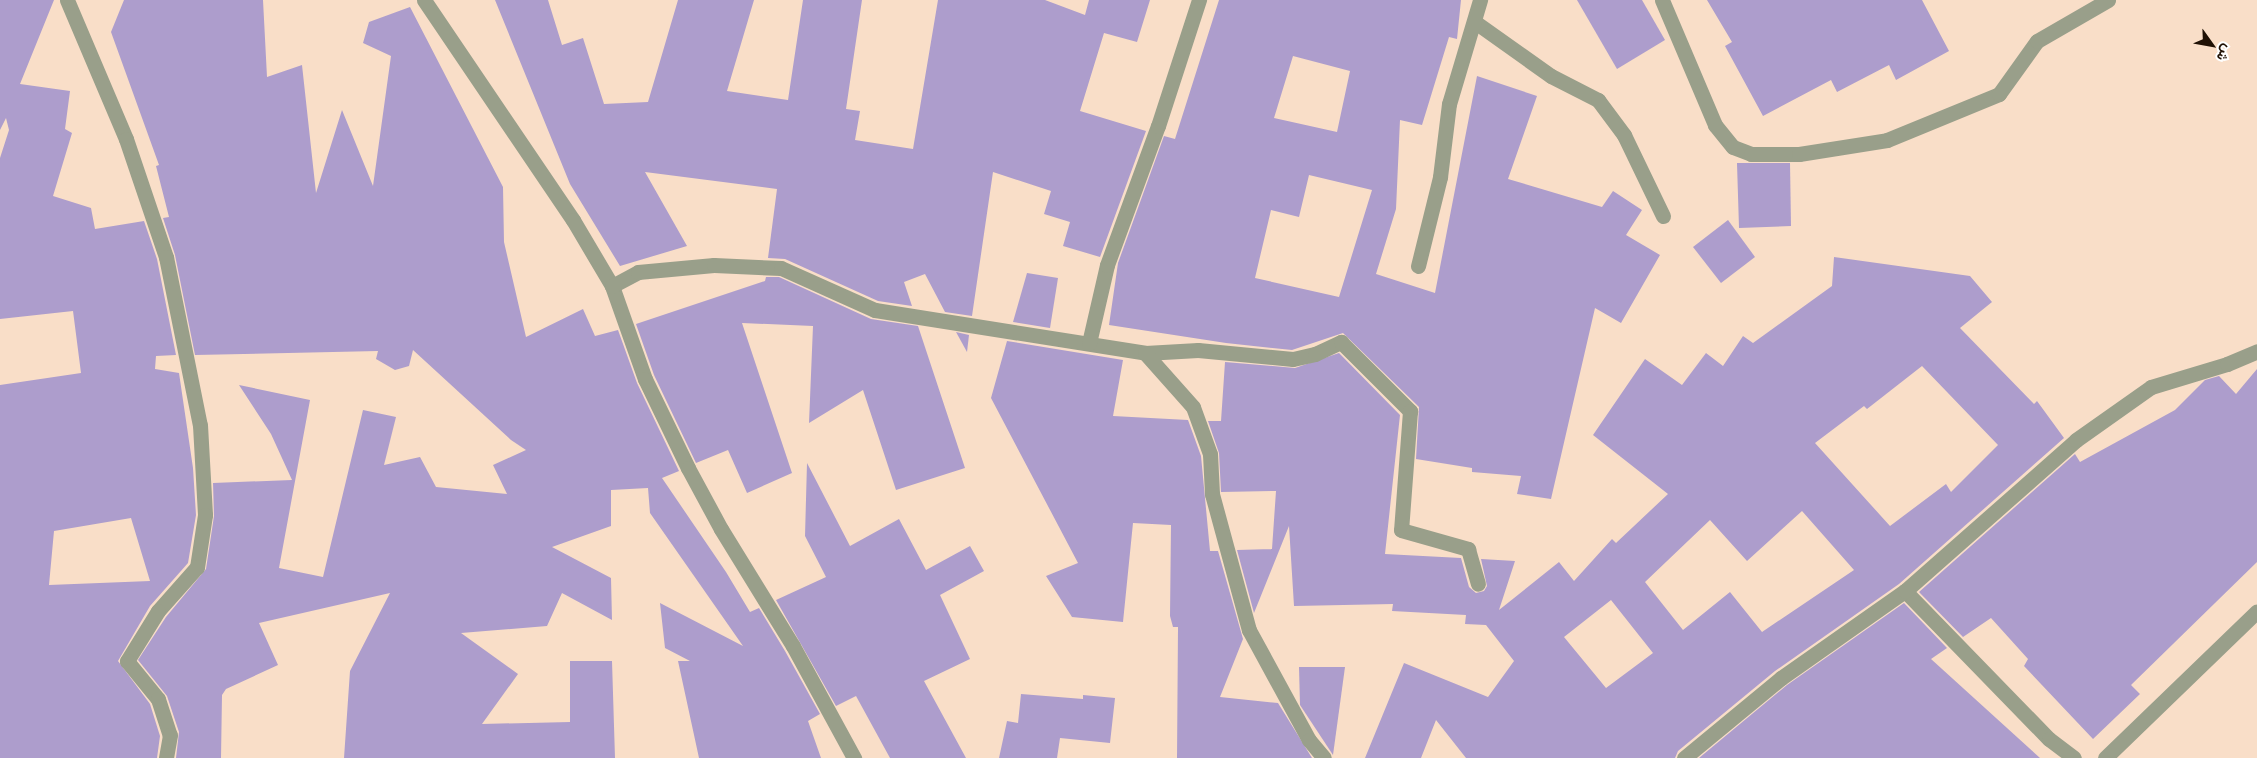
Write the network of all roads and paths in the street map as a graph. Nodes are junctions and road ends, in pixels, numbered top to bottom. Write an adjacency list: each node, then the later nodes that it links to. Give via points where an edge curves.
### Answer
1 (67, 0): 17 (street, via 126,139 166,257 200,426 205,515 197,567 158,611 127,661 158,699 170,735)
2 (424, 0): 10 (street, via 573,220)
3 (1199, 0): 11 (street, via 1110,257)
4 (1480, 0): 7 (street)
5 (1662, 0): 6 (street, via 1715,125 1733,147 1751,154 1789,154 1887,140 2000,94 2037,41)
6 (2108, 0)
7 (1475, 22): 8 (street, via 1551,76 1598,100 1624,135); 9 (street, via 1449,104 1440,177)
8 (1663, 216)
9 (1418, 266)
10 (612, 286): 11 (street, via 638,272 714,265 781,268 875,310); 18 (street, via 645,379 688,468 721,529 793,646)
11 (1089, 343): 13 (street)
12 (2257, 351): 15 (street, via 2227,364 2151,387 2076,440)
13 (1145, 353): 14 (street, via 1198,350 1293,359 1316,354 1341,342 1410,411 1402,530 1468,549); 19 (street, via 1194,407 1210,454 1212,494 1249,630 1309,740)
14 (1478, 584)
15 (1905, 591): 20 (street, via 1781,678); 21 (street, via 2048,739)
16 (2257, 610): 22 (street)
17 (166, 758)
18 (854, 758)
19 (1324, 758)
20 (1684, 758)
21 (2074, 758)
22 (2105, 758)

